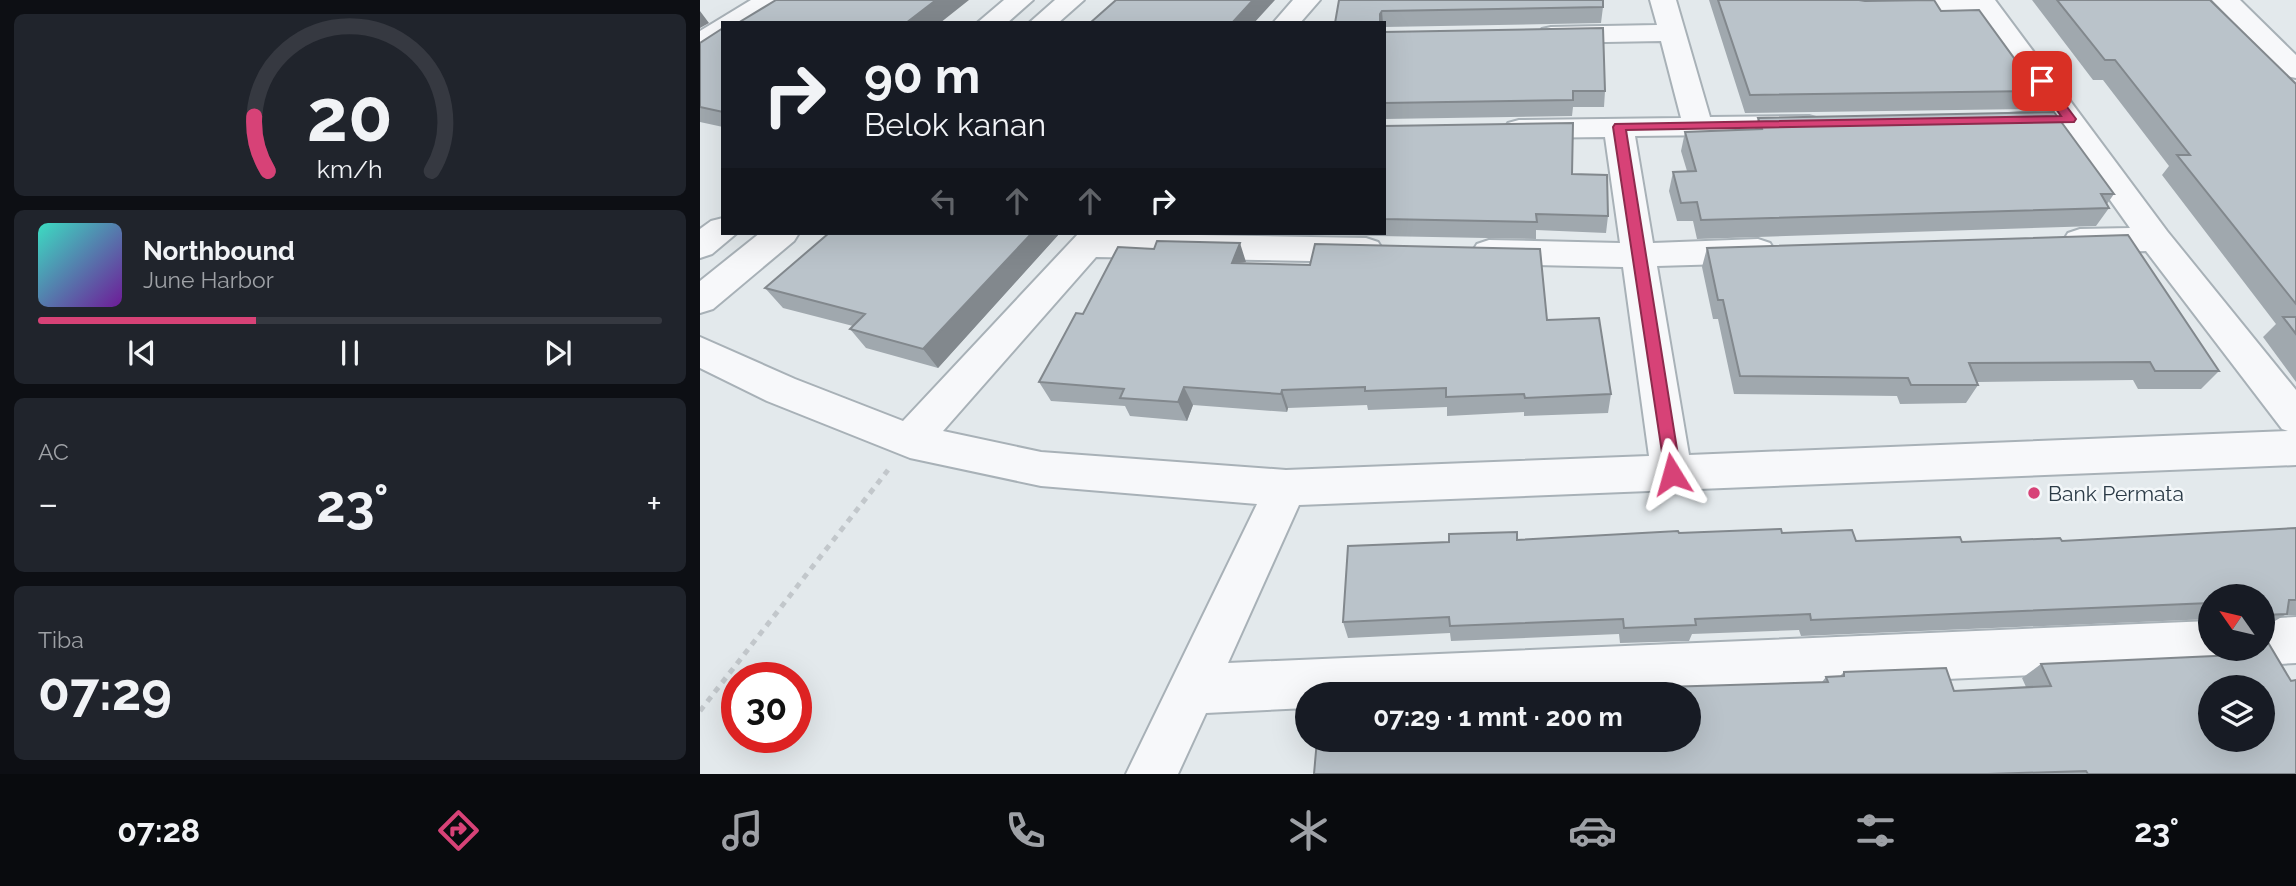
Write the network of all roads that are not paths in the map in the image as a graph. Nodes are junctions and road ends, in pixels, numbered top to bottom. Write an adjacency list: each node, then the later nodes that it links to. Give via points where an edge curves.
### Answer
1 (769, 0): 9 (street)
2 (1020, 0): 10 (street)
3 (1070, 0): 11 (street)
4 (1307, 0): 12 (street)
5 (1662, 0): 14 (street)
6 (1837, 0): 8 (street, via 1860,8)
7 (2225, 0): 17 (street)
8 (1984, 3): 18 (street)
9 (736, 12)
10 (993, 21)
11 (1044, 21)
12 (1288, 21)
13 (721, 29): 16 (street)
14 (1672, 33): 15 (street); 22 (street)
15 (1530, 35)
16 (700, 42)
17 (2296, 70)
18 (2070, 119): 19 (street); 27 (street)
19 (1973, 121)
20 (1836, 124): 22 (street)
21 (1619, 127): 22 (street); 23 (street); 33 (street)
22 (1698, 127)
23 (1495, 129)
24 (721, 230): 29 (street)
25 (780, 235): 34 (street)
26 (1093, 239): 30 (street); 37 (street)
27 (2155, 239): 28 (street); 36 (street)
28 (2044, 243)
29 (700, 246)
30 (1392, 250)
31 (1794, 250): 33 (street)
32 (1461, 251): 33 (street)
33 (1641, 255): 39 (street)
34 (700, 300)
35 (700, 351): 37 (street, via 781,390)
36 (2296, 418)
37 (910, 441): 40 (street, via 1041,469)
38 (2296, 448): 39 (street)
39 (1672, 474): 40 (street)
40 (1286, 488): 44 (street)
41 (2296, 640): 42 (street)
42 (2275, 641)
43 (2198, 645): 44 (street)
44 (1191, 689): 45 (street)
45 (1152, 774)

